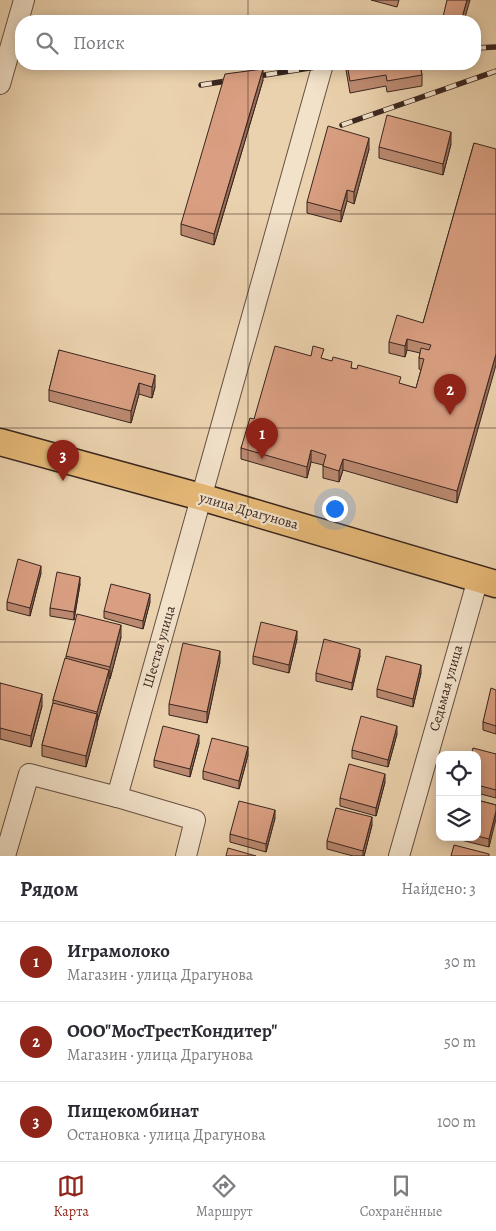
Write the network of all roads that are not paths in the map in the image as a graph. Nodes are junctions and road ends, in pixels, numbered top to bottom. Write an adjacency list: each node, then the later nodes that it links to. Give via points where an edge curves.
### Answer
1 (24, 0): 2 (street)
2 (20, 15)
3 (15, 32): 5 (street)
4 (321, 70): 7 (street, Шестая улица)
5 (0, 84)
6 (0, 442): 7 (main road, улица Драгунова)
7 (201, 496): 8 (main road, улица Драгунова); 9 (street, Шестая улица)
8 (487, 581): 12 (street, Седьмая улица)
9 (117, 797): 10 (street, via 29,774); 11 (street, via 195,820)
10 (5, 856)
11 (186, 856)
12 (399, 856)

